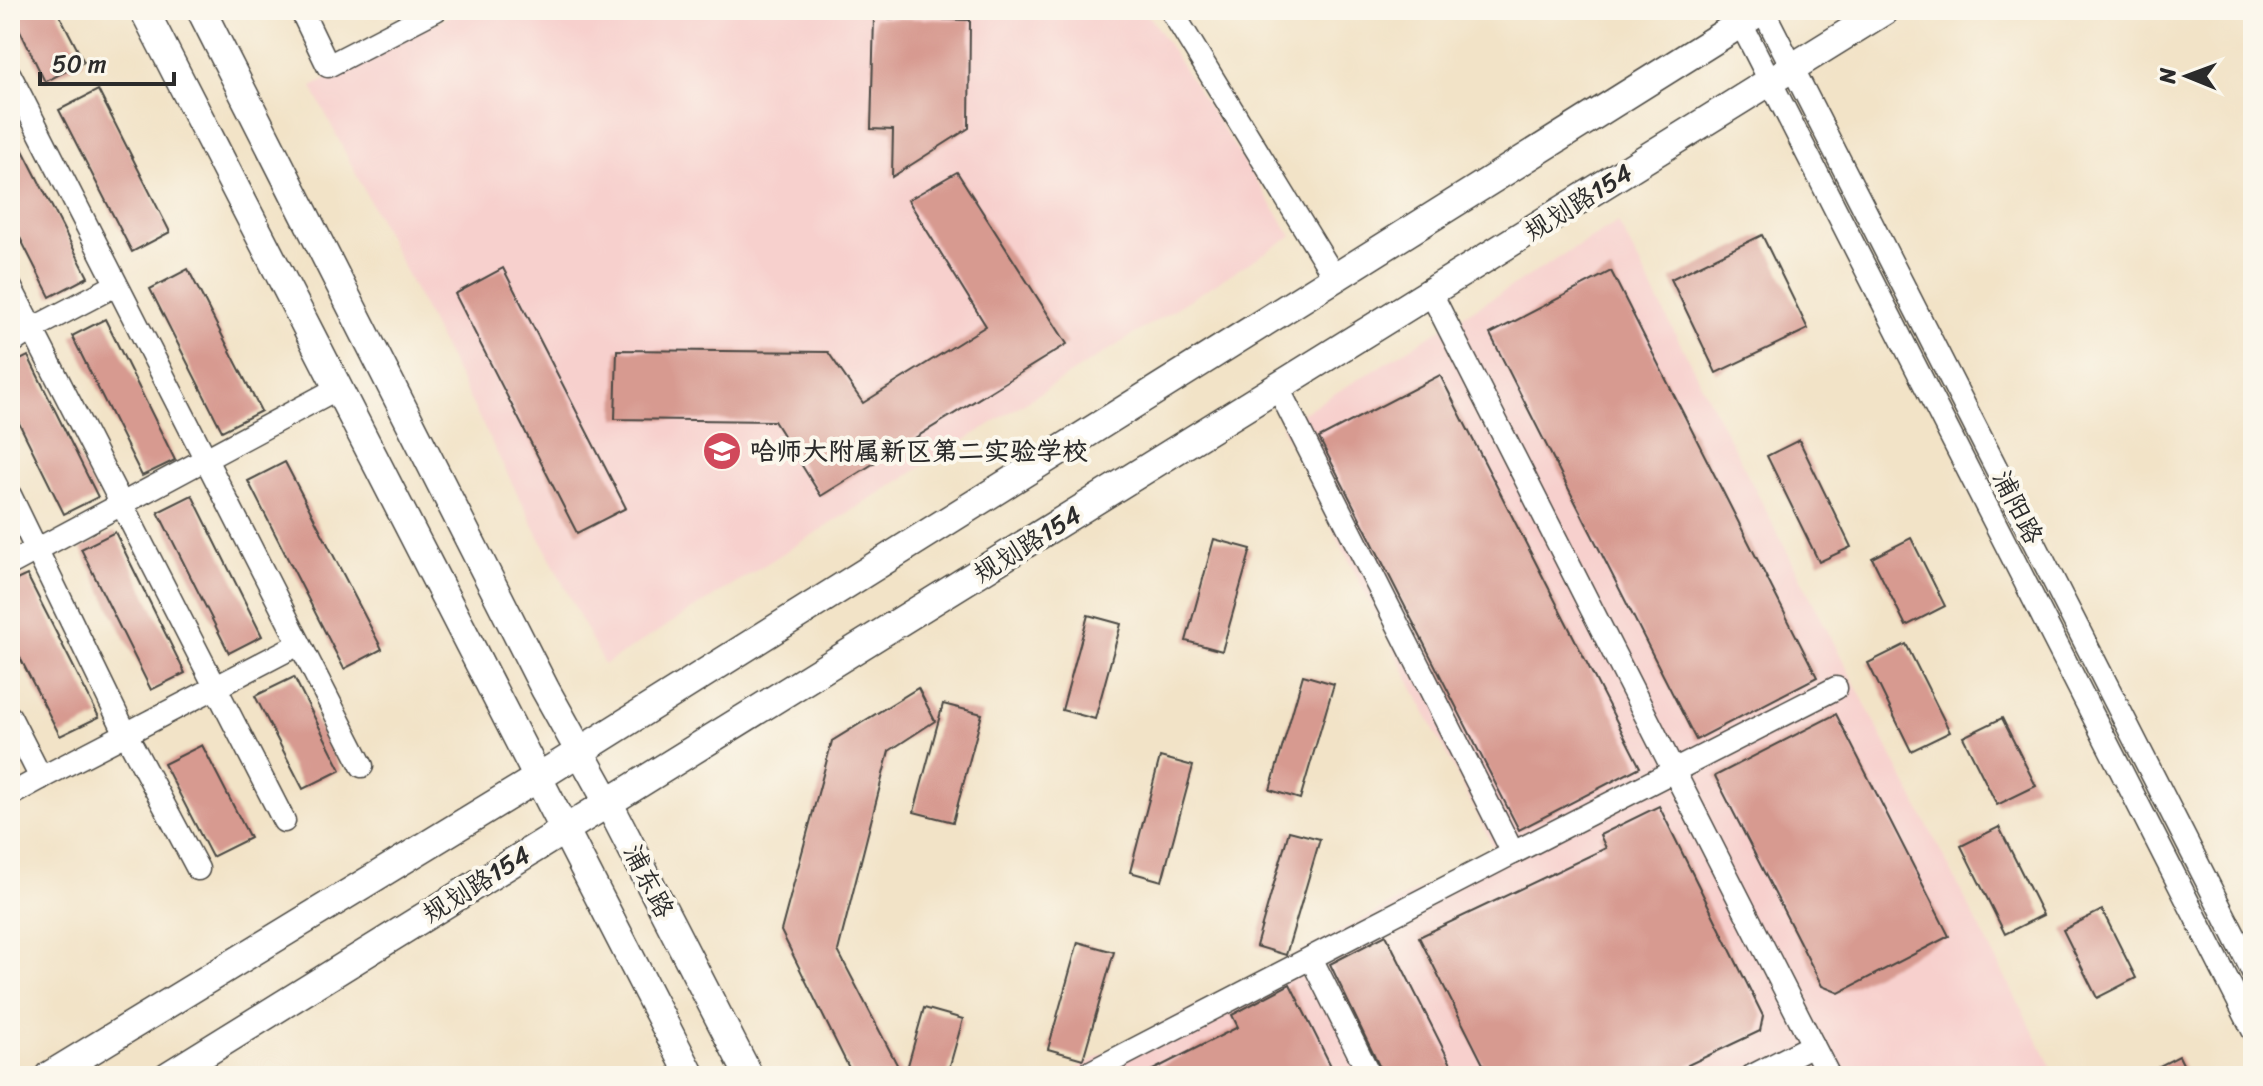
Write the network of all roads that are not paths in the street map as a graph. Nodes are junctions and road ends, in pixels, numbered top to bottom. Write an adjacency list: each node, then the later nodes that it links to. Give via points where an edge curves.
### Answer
1 (144, 10): 16 (main road, 浦东路)
2 (201, 10): 28 (main road, 浦东路)
3 (301, 10): 4 (street, via 328,66)
4 (436, 10)
5 (1171, 10): 10 (street)
6 (1885, 10): 9 (main road, 规划路154)
7 (1750, 13): 9 (street, 浦阳路); 10 (main road)
8 (10, 75): 11 (street)
9 (1781, 75): 13 (main road, 规划路154); 40 (street, 浦阳路); 41 (street, 浦阳路)
10 (1335, 278): 28 (main road)
11 (116, 285): 14 (street); 18 (street)
12 (10, 286): 14 (street)
13 (1431, 293): 17 (main road, 规划路154); 30 (street)
14 (32, 329): 15 (street); 20 (street)
15 (10, 344)
16 (338, 388): 18 (street); 31 (main road, 浦东路)
17 (1278, 388): 34 (main road, 规划路154); 37 (street)
18 (204, 460): 20 (street); 23 (street)
19 (10, 495): 21 (street)
20 (123, 504): 21 (street); 24 (street)
21 (37, 549): 22 (street); 27 (street)
22 (10, 564)
23 (299, 644): 24 (street); 29 (street)
24 (216, 687): 27 (street); 35 (street)
25 (1836, 688): 30 (street)
26 (10, 717): 32 (street)
27 (126, 734): 32 (street); 38 (street)
28 (579, 752): 31 (main road); 34 (main road, 浦东路)
29 (362, 766)
30 (1674, 772): 37 (street); 42 (street)
31 (539, 777): 36 (main road, 浦东路); 43 (main road)
32 (41, 778): 33 (street)
33 (10, 795)
34 (609, 804): 36 (main road, 规划路154); 46 (main road, 浦东路)
35 (284, 821)
36 (564, 830): 44 (main road, 规划路154); 45 (main road, 浦东路)
37 (1513, 853): 39 (street)
38 (198, 869)
39 (1311, 958): 47 (street); 48 (street)
40 (2253, 972)
41 (2253, 1030)
42 (1813, 1045): 49 (street); 50 (street)
43 (49, 1076)
44 (168, 1076)
45 (691, 1076)
46 (749, 1076)
47 (1083, 1076)
48 (1370, 1076)
49 (1752, 1076)
50 (1829, 1076)

